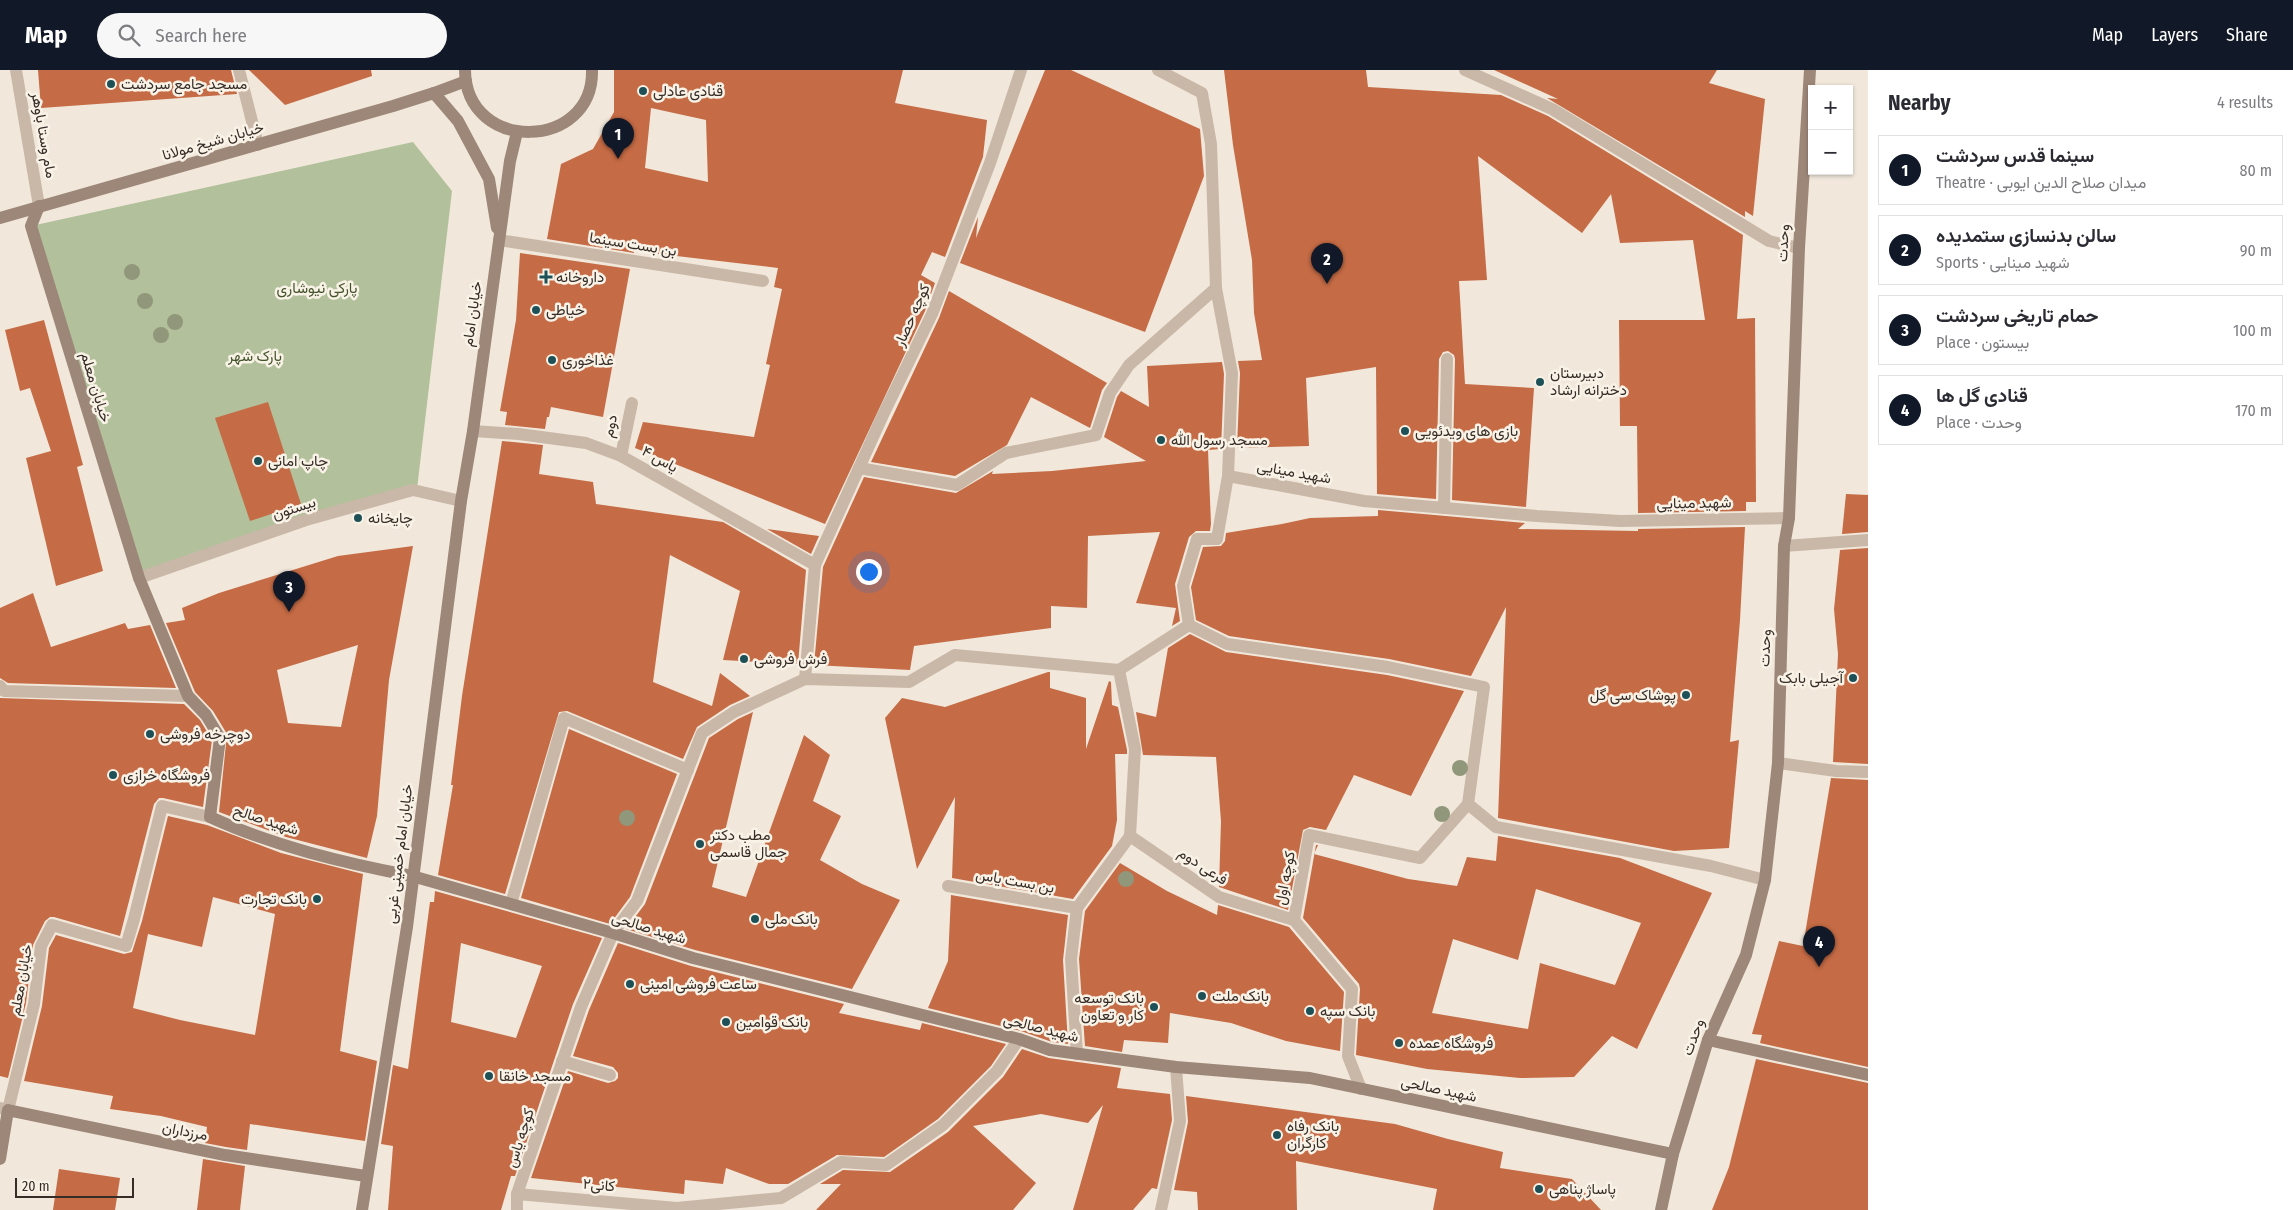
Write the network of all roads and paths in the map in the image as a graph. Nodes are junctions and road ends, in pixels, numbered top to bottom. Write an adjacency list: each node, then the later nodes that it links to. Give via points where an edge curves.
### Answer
1 (16, 70): 12 (street, مام وستا باوهر)
2 (239, 70): 11 (street)
3 (592, 70): 10 (main road, via 587,96 568,120 552,129 535,133)
4 (1021, 70): 22 (street, کوچه حصار, via 990,164 932,314)
5 (1158, 70): 17 (street, via 1202,93 1210,144)
6 (1465, 70): 15 (street, via 1552,109 1769,241)
7 (1810, 70): 15 (main road, وحدت)
8 (466, 75): 9 (main road, خیابان شیخ مولانا); 10 (main road, via 478,109 489,120)
9 (434, 93): 11 (main road, خیابان شیخ مولانا); 14 (main road, via 458,121 489,178)
10 (517, 132): 14 (main road, خیابان امام)
11 (258, 145): 12 (main road, خیابان شیخ مولانا)
12 (40, 206): 13 (main road, خیابان شیخ مولانا); 30 (main road, خیابان معلم, via 30,226)
13 (0, 218)
14 (499, 240): 16 (street, بن بست سینما); 20 (main road, خیابان امام)
15 (1799, 248): 26 (main road, وحدت)
16 (763, 281)
17 (1216, 288): 22 (street, via 1129,365 1110,393 1096,435 1006,453 957,485); 23 (street, via 1232,373)
18 (1447, 358): 25 (street)
19 (632, 403): 21 (street, دوم)
20 (473, 431): 21 (street, یاس ۴, via 586,443); 24 (main road, خیابان امام)
21 (621, 456): 29 (street, یاس ۴)
22 (859, 468): 29 (street, کوچه حصار)
23 (1228, 476): 25 (street, شهید مینایی, via 1364,501); 31 (street, via 1216,539 1197,539 1184,586)
24 (461, 501): 30 (street, بیستون, via 413,490 306,520); 42 (main road, خیابان امام خمینی غربی)
25 (1444, 508): 26 (street, شهید مینایی, via 1620,521)
26 (1789, 518): 28 (main road, وحدت)
27 (1868, 540): 28 (street)
28 (1784, 546): 36 (main road, وحدت)
29 (815, 566): 33 (street, کوچه حصار)
30 (139, 578): 35 (main road, خیابان معلم)
31 (1189, 626): 32 (street); 39 (street, via 1227,644 1388,667 1484,686)
32 (1119, 670): 33 (street, via 955,655 909,682); 41 (street, via 1135,749)
33 (805, 678): 37 (street, کوچه یاس, via 734,712 702,733)
34 (0, 686): 35 (street, via 4,691)
35 (188, 696): 40 (main road, شهید صالح, via 206,715 220,738)
36 (1778, 763): 38 (street, via 1836,772); 43 (main road, وحدت)
37 (688, 770): 45 (street, via 564,718); 48 (street, کوچه یاس, via 637,901)
38 (1868, 772)
39 (1468, 804): 43 (street, via 1496,828 1711,866); 47 (street, کوچه اول, via 1420,858 1309,835)
40 (210, 817): 42 (main road, شهید صالح, via 242,832); 57 (street, خیابان معلم, via 162,806 126,946 52,925 41,946 34,1004)
41 (1130, 836): 46 (street); 47 (street, فرعی دوم, via 1219,897)
42 (412, 876): 45 (main road, شهید صالحی); 60 (main road, خیابان امام خمینی غربی, via 407,927)
43 (1764, 880): 50 (main road, وحدت, via 1746,955)
44 (948, 886): 46 (street, بن بست یاس)
45 (511, 904): 48 (main road, شهید صالحی)
46 (1077, 908): 51 (street, via 1071,959)
47 (1294, 920): 56 (street, کوچه اول, via 1352,989 1348,1056)
48 (613, 933): 49 (main road, شهید صالحی, via 693,958); 52 (street, کوچه یاس, via 581,1006)
49 (1019, 1039): 51 (main road, شهید صالحی, via 1050,1050); 62 (street, کانی۲, via 996,1071 943,1125 886,1165 841,1162 781,1198)
50 (1708, 1040): 55 (main road); 58 (main road, وحدت)
51 (1077, 1054): 53 (main road, شهید صالحی)
52 (562, 1061): 54 (street); 61 (street, کوچه یاس)
53 (1176, 1068): 56 (main road, شهید صالحی, via 1310,1078); 65 (street, via 1180,1121)
54 (610, 1075)
55 (1868, 1075)
56 (1361, 1089): 58 (main road, شهید صالحی)
57 (4, 1109): 59 (main road, خیابان معلم); 60 (main road, مرزداران, via 225,1155)
58 (1673, 1154): 66 (main road, وحدت)
59 (0, 1159)
60 (366, 1176): 63 (main road, خیابان امام خمینی غربی)
61 (517, 1194): 62 (street, کانی۲); 64 (street, کوچه یاس)
62 (677, 1209)
63 (362, 1210)
64 (517, 1210)
65 (1161, 1210)
66 (1661, 1210)

